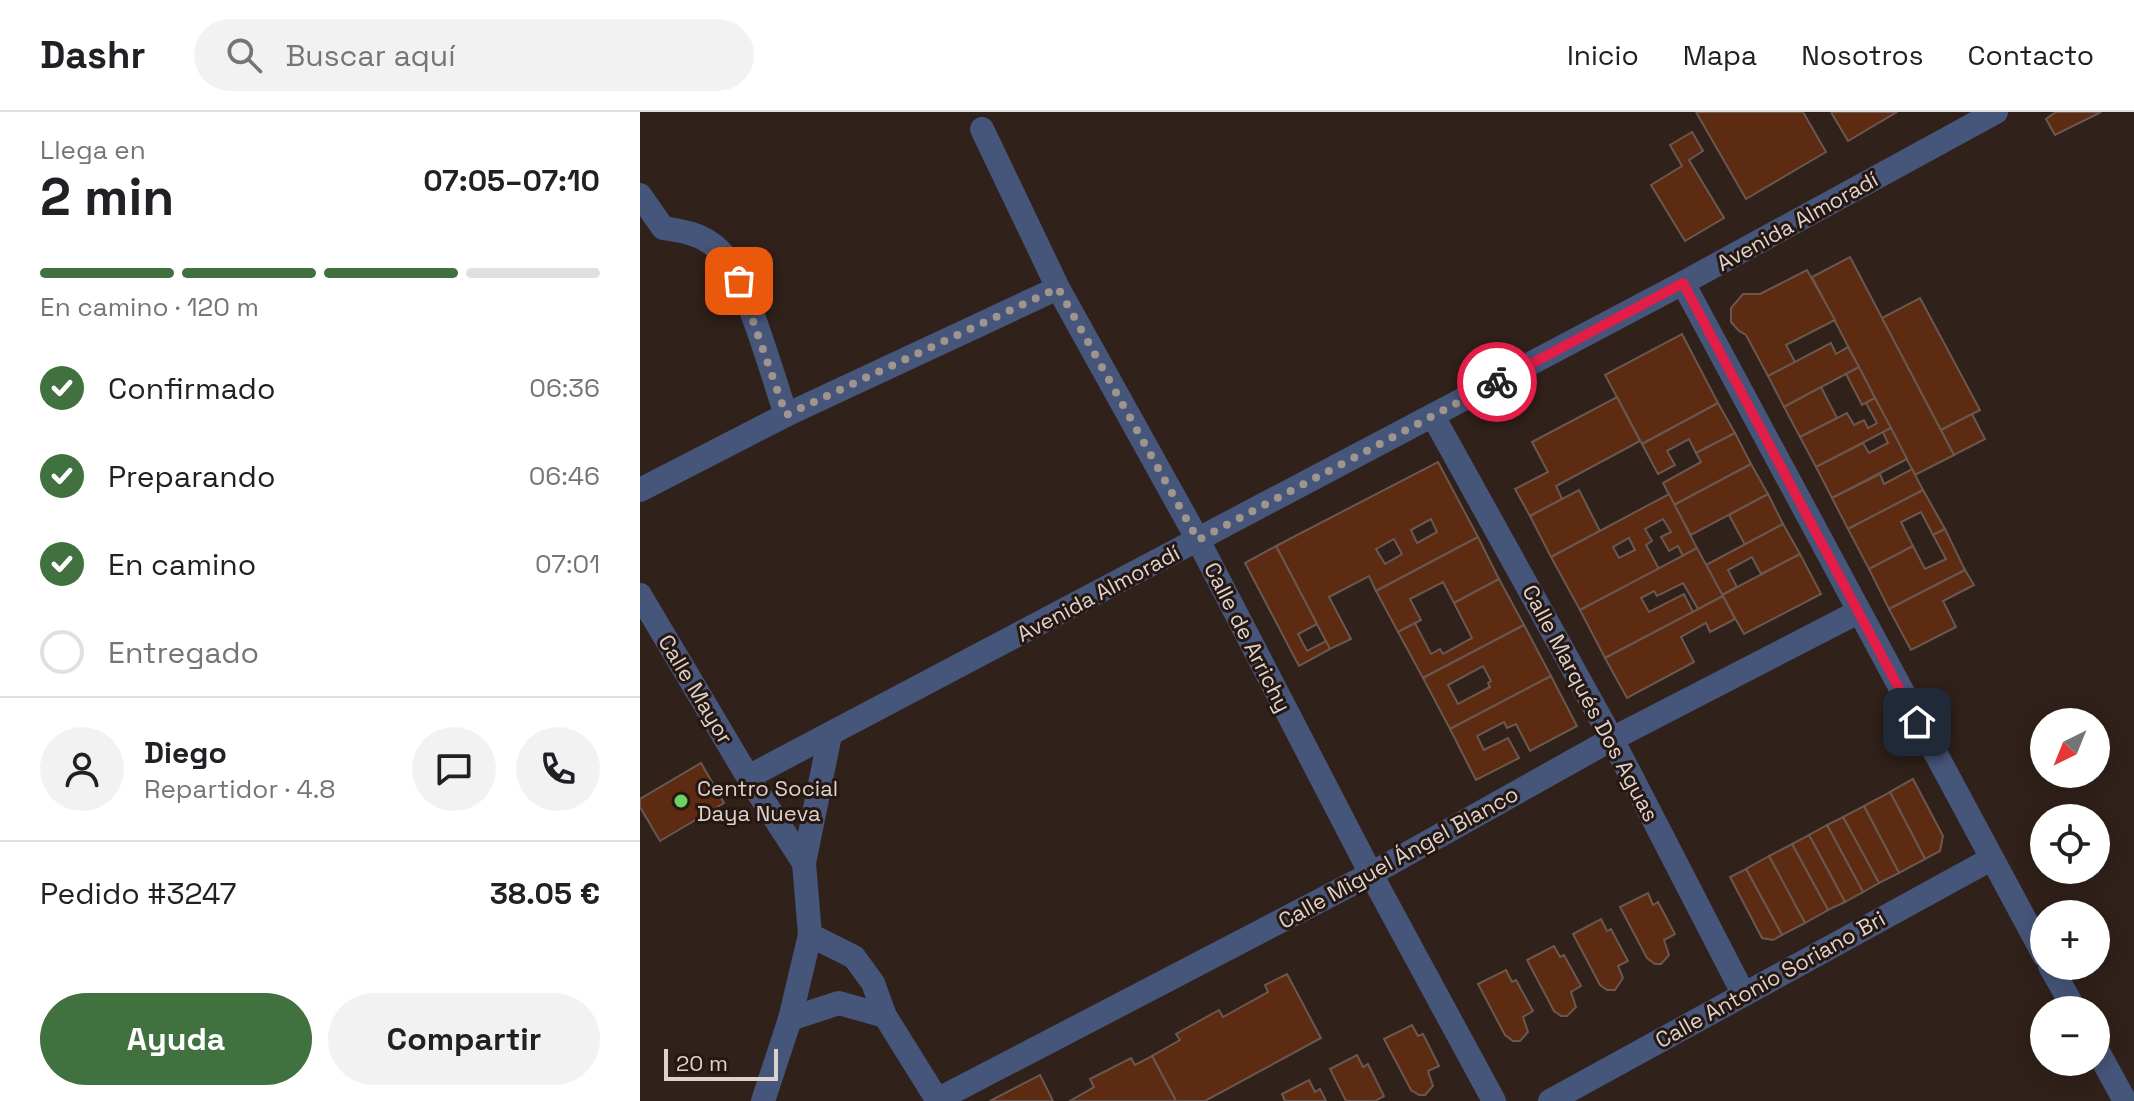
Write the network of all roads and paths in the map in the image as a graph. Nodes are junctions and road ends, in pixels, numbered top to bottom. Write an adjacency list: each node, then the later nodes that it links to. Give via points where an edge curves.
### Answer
1 (1996, 112): 4 (street, Avenida Almoradí)
2 (982, 129): 5 (street, Calle de Arrichy)
3 (640, 195): 6 (street, via 663,228 695,233 720,250 739,281)
4 (1683, 283): 7 (street, Avenida Almoradí); 11 (street)
5 (1058, 288): 6 (street); 9 (street, Calle de Arrichy)
6 (786, 415): 8 (street)
7 (1433, 416): 9 (street, Avenida Almoradí); 13 (street, Calle Marqués Dos Aguas)
8 (640, 490)
9 (1198, 540): 12 (street, Avenida Almoradí); 17 (street, Calle de Arrichy)
10 (640, 595): 14 (street, Calle Mayor)
11 (1858, 612): 13 (street, Calle Miguel Ángel Blanco); 15 (street)
12 (830, 735): 14 (street, Avenida Almoradí); 16 (street)
13 (1612, 739): 17 (street, Calle Miguel Ángel Blanco); 20 (street, Calle Marqués Dos Aguas)
14 (748, 777): 16 (street, Calle Mayor)
15 (1991, 859): 18 (street); 20 (street, Calle Antonio Soriano Bri)
16 (804, 863): 19 (street)
17 (1371, 874): 25 (street, Calle Miguel Ángel Blanco); 26 (street, Calle de Arrichy)
18 (2030, 930)
19 (810, 935): 21 (street, via 854,957 873,983); 22 (street)
20 (1743, 993): 27 (street, Calle Antonio Soriano Bri)
21 (885, 1016): 22 (street, via 839,1003); 25 (street)
22 (790, 1019): 24 (street)
23 (2110, 1074): 28 (street)
24 (763, 1101)
25 (938, 1101)
26 (1494, 1101)
27 (1550, 1101)
28 (2125, 1101)

